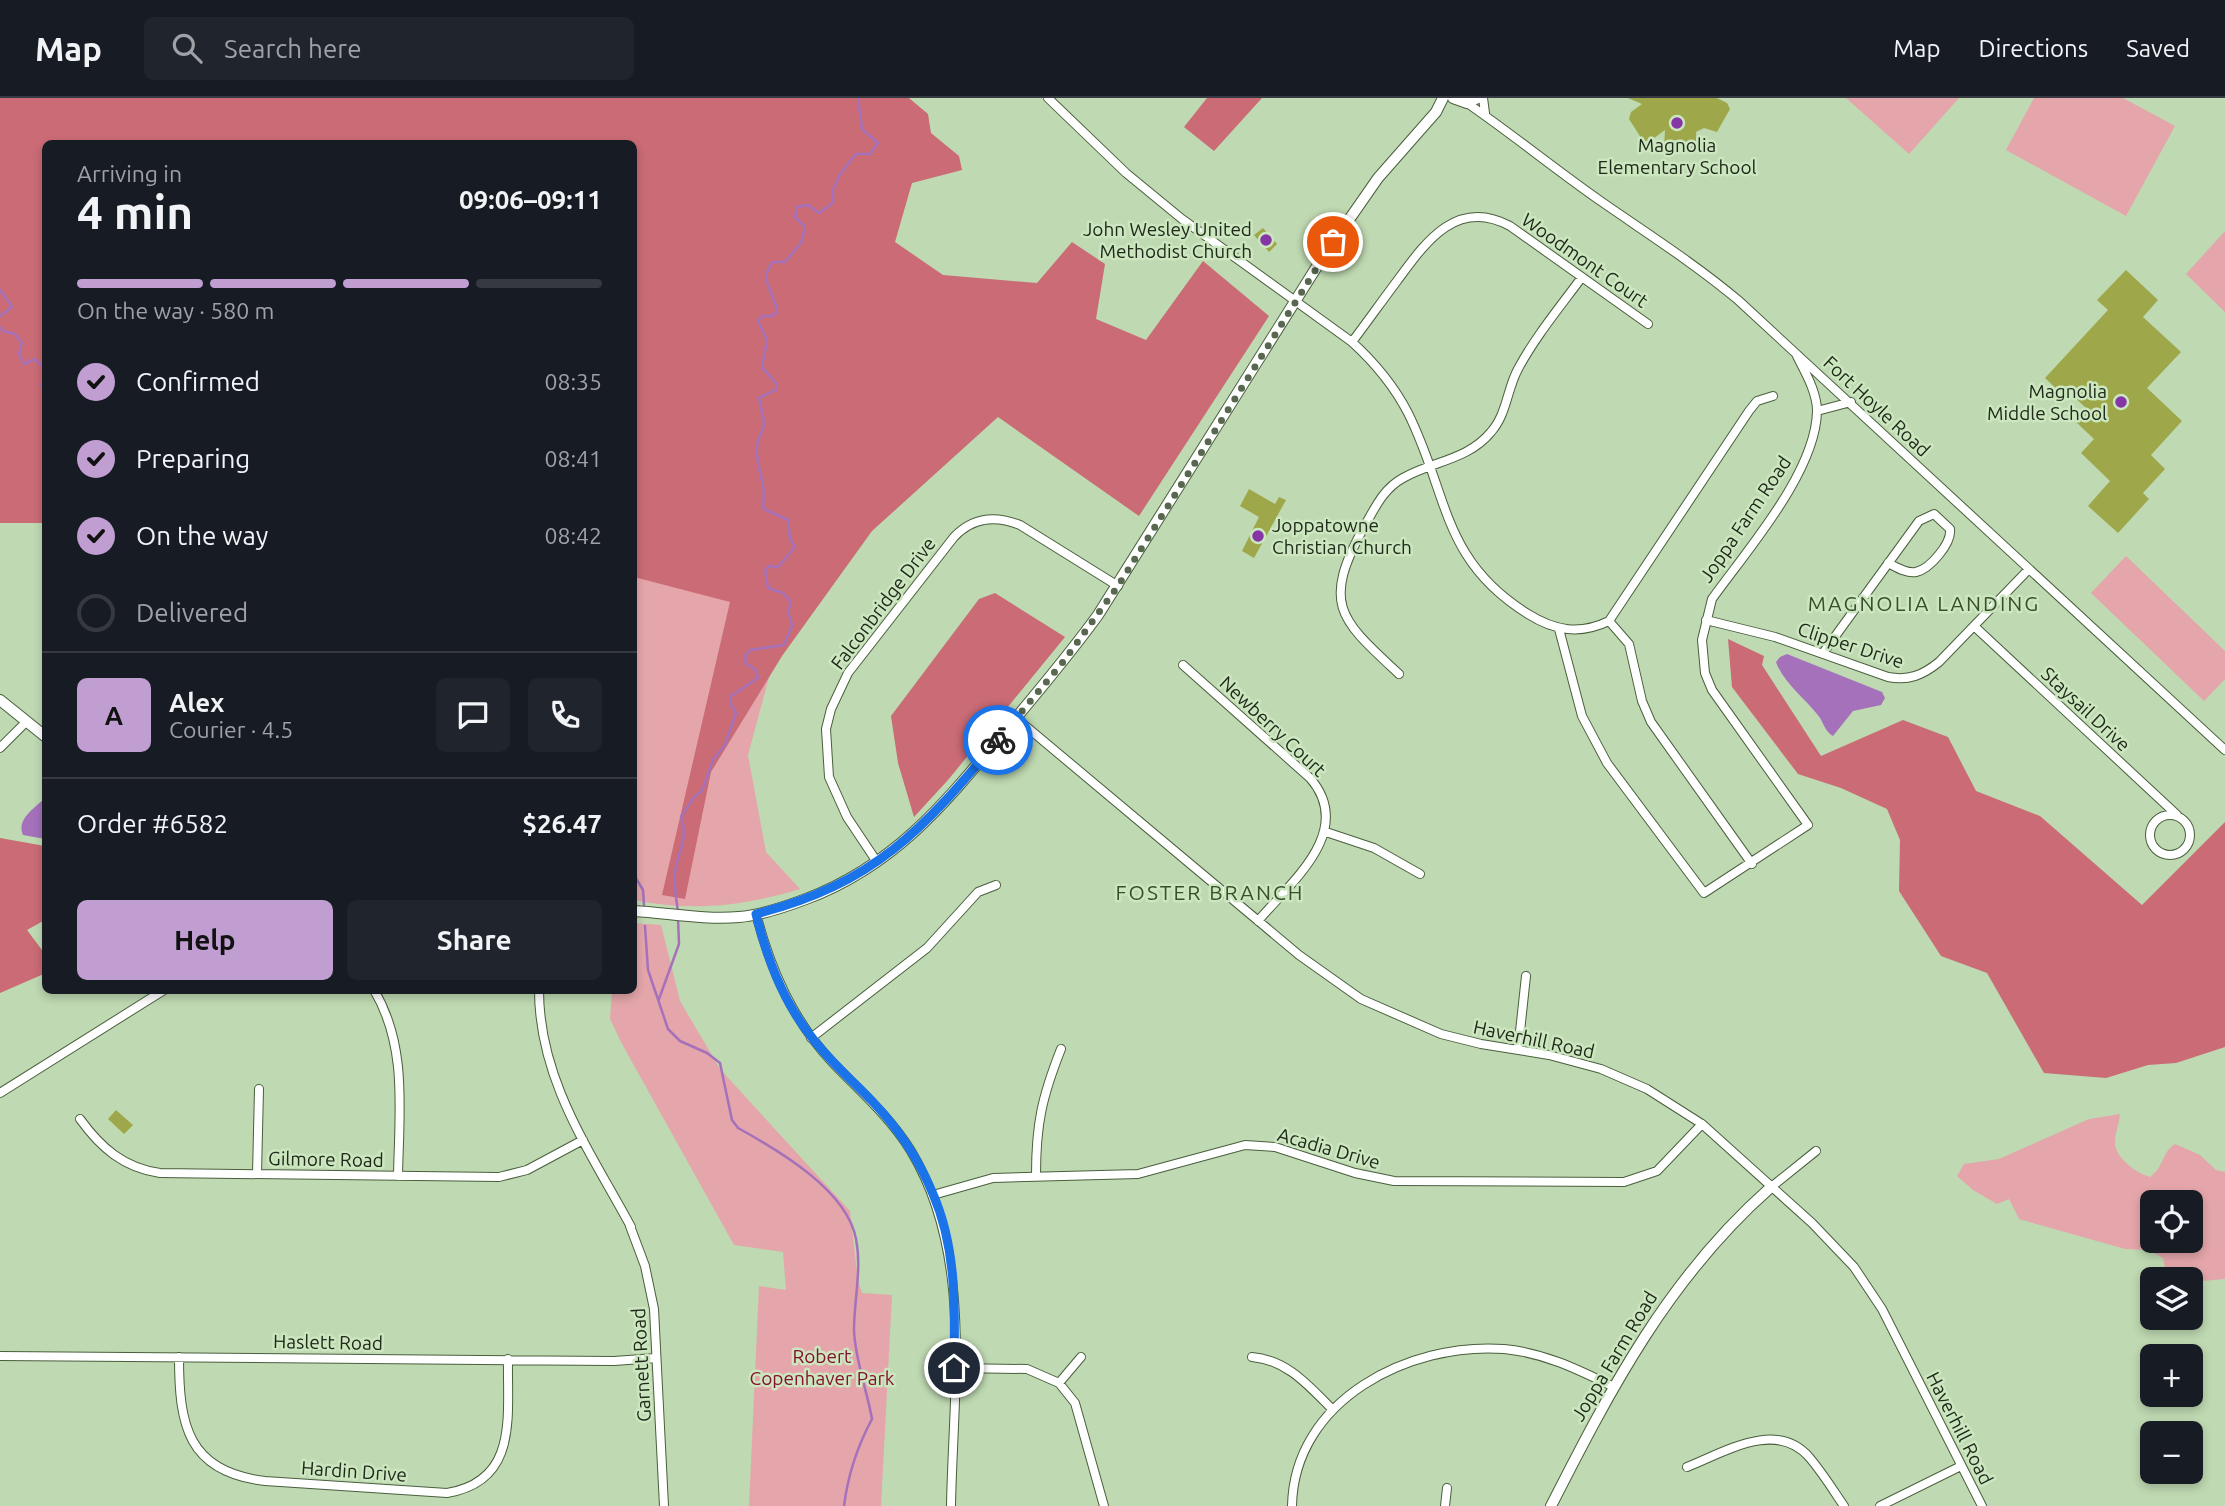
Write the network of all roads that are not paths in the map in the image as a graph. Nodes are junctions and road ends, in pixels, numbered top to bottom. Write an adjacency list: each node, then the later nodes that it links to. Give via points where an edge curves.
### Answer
1 (1048, 98): 8 (street, via 1130,176)
2 (1443, 98): 5 (street)
3 (1481, 98): 4 (street); 6 (street)
4 (1460, 101): 5 (street); 6 (street, Fort Hoyle Road)
5 (1436, 112): 8 (street, via 1357,206)
6 (1485, 113): 11 (street, Fort Hoyle Road, via 1531,152 1673,248)
7 (1582, 277): 9 (street, Woodmont Court); 10 (street, Woodmont Court, via 1502,221 1462,219 1427,242); 15 (street, via 1519,366 1492,431 1467,453)
8 (1295, 303): 10 (street); 18 (street)
9 (1648, 324)
10 (1352, 342): 15 (street, via 1401,401)
11 (1794, 350): 13 (street, Fort Hoyle Road); 14 (street, Joppa Farm Road, via 1810,381)
12 (1773, 396): 19 (street, via 1757,401 1749,411)
13 (1852, 402): 14 (street); 17 (street, Fort Hoyle Road)
14 (1817, 411): 20 (street, Joppa Farm Road, via 1809,454 1798,478 1712,599)
15 (1429, 467): 22 (street, via 1450,527 1478,572 1515,606); 25 (street, via 1405,477 1382,496 1343,570 1340,593 1346,619)
16 (1888, 563): 16 (street, via 1927,515 1940,518 1950,529 1948,543 1920,571 1913,573); 23 (street)
17 (2029, 569): 21 (street, Clipper Drive); 31 (street, Fort Hoyle Road)
18 (1118, 586): 27 (street); 34 (street, Falconbridge Drive, via 1005,519 975,521 954,537 848,673 826,729 830,777 847,817)
19 (1609, 621): 22 (street, via 1586,630); 35 (street, via 1629,644 1651,722)
20 (1706, 621): 23 (street, Clipper Drive); 35 (street, Joppa Farm Road, via 1703,657 1712,690 1808,825)
21 (1974, 626): 23 (street, Clipper Drive, via 1933,668 1906,679); 32 (street, Staysail Drive)
22 (1559, 629): 35 (street, via 1582,716 1608,763 1704,893)
23 (1823, 653)
24 (1182, 664): 33 (street, Newberry Court, via 1317,786 1325,802)
25 (1399, 674)
26 (0, 700): 28 (street)
27 (1016, 718): 34 (street, via 930,819); 40 (street, Haverhill Road)
28 (26, 722): 29 (street); 30 (street)
29 (42, 734)
30 (0, 748)
31 (2225, 750)
32 (2177, 815): 32 (street, via 2189,830 2188,842 2180,852 2161,853 2150,837 2153,824 2163,816)
33 (1326, 832): 36 (street, via 1374,848); 40 (street, via 1310,859)
34 (877, 862): 39 (street, via 822,893)
35 (1752, 864)
36 (1420, 874)
37 (996, 885): 45 (street, via 978,892 927,948)
38 (637, 911): 39 (street, via 721,917)
39 (756, 914): 45 (street, via 776,979)
40 (1258, 921): 47 (street, Haverhill Road, via 1320,972 1380,1009 1441,1034)
41 (1526, 975): 47 (street)
42 (158, 994): 49 (street)
43 (376, 994): 56 (street, via 398,1058)
44 (539, 994): 52 (street, Garnett Road, via 549,1068)
45 (811, 1038): 58 (street, via 891,1123)
46 (1061, 1049): 55 (street, via 1039,1111)
47 (1518, 1050): 51 (street, Haverhill Road, via 1620,1076)
48 (259, 1089): 54 (street)
49 (0, 1093)
50 (80, 1119): 54 (street, Gilmore Road, via 110,1154 149,1172)
51 (1702, 1125): 55 (street, Acadia Drive, via 1657,1171 1624,1182 1394,1181 1254,1145 1219,1150 1138,1174); 57 (street, Haverhill Road)
52 (583, 1140): 56 (street, Gilmore Road, via 513,1174); 63 (street, Garnett Road, via 631,1227 652,1296)
53 (1816, 1151): 57 (street, Joppa Farm Road)
54 (257, 1174): 56 (street, Gilmore Road)
55 (1036, 1175): 58 (street, Acadia Drive, via 993,1178)
56 (398, 1176)
57 (1770, 1188): 67 (street, Joppa Farm Road, via 1674,1291); 69 (street, Haverhill Road, via 1837,1246 1870,1288)
58 (933, 1195): 65 (street, via 952,1268)
59 (0, 1356): 60 (street, Haslett Road)
60 (179, 1357): 64 (street, Haslett Road); 64 (street, Hardin Drive, via 183,1419 203,1454 224,1470 265,1481 447,1493 471,1487 495,1467 506,1436)
61 (1080, 1357): 66 (street)
62 (1252, 1357): 68 (street, via 1269,1358 1291,1370)
63 (656, 1358): 64 (street, Haslett Road); 72 (street, Garnett Road)
64 (508, 1359)
65 (954, 1368): 66 (street, via 1027,1369); 73 (street)
66 (1059, 1383): 74 (street, via 1075,1403)
67 (1614, 1387): 68 (street, via 1551,1357 1503,1349 1471,1350 1431,1355 1397,1367 1367,1382); 77 (street, Joppa Farm Road)
68 (1332, 1409): 75 (street, via 1305,1452)
69 (1961, 1466): 79 (street); 80 (street, Haverhill Road)
70 (1687, 1467): 78 (street, via 1761,1439 1783,1440 1809,1456)
71 (1447, 1488): 76 (street)
72 (664, 1506)
73 (951, 1506)
74 (1104, 1506)
75 (1292, 1506)
76 (1445, 1506)
77 (1551, 1506)
78 (1844, 1506)
79 (1880, 1506)
80 (1982, 1506)

